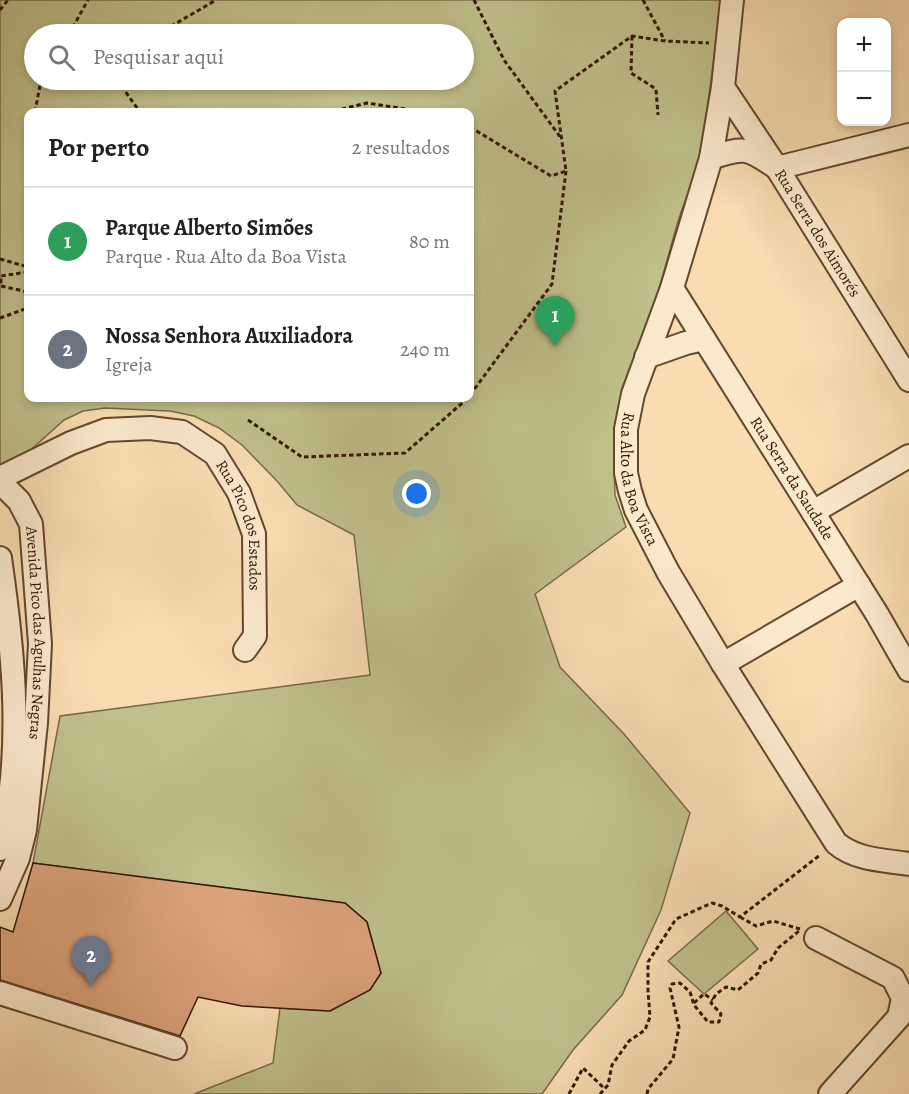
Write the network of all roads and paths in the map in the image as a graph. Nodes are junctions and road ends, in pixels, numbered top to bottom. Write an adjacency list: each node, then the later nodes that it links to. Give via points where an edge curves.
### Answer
1 (8, 0): 7 (path)
2 (88, 0): 8 (path)
3 (216, 0): 9 (path)
4 (474, 0): 23 (path, via 504,60)
5 (643, 0): 11 (path)
6 (732, 0): 12 (street, Rua Alto da Boa Vista)
7 (0, 10)
8 (75, 24)
9 (175, 24)
10 (632, 36): 11 (path); 20 (path, via 631,73 656,89); 23 (path, via 555,91)
11 (665, 41): 12 (path)
12 (727, 43): 13 (street, Rua Alto da Boa Vista)
13 (723, 87): 24 (street, Rua Alto da Boa Vista); 25 (street, Rua Serra dos Aimorés)
14 (39, 90): 16 (path)
15 (124, 90): 17 (path)
16 (36, 108)
17 (137, 108)
18 (347, 108): 19 (path, via 368,103)
19 (400, 108)
20 (658, 115)
21 (474, 129): 26 (path, via 551,177)
22 (909, 135): 25 (street)
23 (561, 138): 26 (path)
24 (711, 158): 25 (street, via 748,150); 30 (street, Rua Alto da Boa Vista)
25 (777, 168): 36 (street, Rua Serra dos Aimorés)
26 (566, 171): 37 (path, via 552,284)
27 (0, 259): 28 (path)
28 (24, 266)
29 (24, 273): 31 (path, via 1,276 1,286)
30 (672, 288): 34 (street, Rua Serra da Saudade); 35 (street, Rua Alto da Boa Vista)
31 (24, 291)
32 (24, 309): 33 (path)
33 (0, 318)
34 (704, 339): 35 (street); 42 (street, Rua Serra da Saudade)
35 (646, 357): 48 (street, Rua Alto da Boa Vista, via 627,422 626,472 630,491 668,572)
36 (909, 380)
37 (474, 389)
38 (462, 402): 39 (path, via 405,453 302,457)
39 (248, 420)
40 (909, 456): 42 (street)
41 (0, 480): 43 (street, Avenida Pico das Agulhas Negras, via 19,501 31,524); 47 (street, Rua Pico dos Estados, via 71,443 106,430 150,428 183,432 214,454 239,494 254,534 255,636)
42 (813, 512): 46 (street, Rua Serra da Saudade)
43 (33, 544): 44 (street, via 19,553); 50 (street, Avenida Pico das Agulhas Negras, via 40,644)
44 (0, 554)
45 (0, 558): 50 (street, Avenida Pico das Agulhas Negras)
46 (859, 585): 48 (street); 49 (street, Rua Serra da Saudade)
47 (245, 650)
48 (723, 664): 51 (street, Rua Alto da Boa Vista)
49 (909, 670)
50 (17, 728): 52 (street, Avenida Pico das Agulhas Negras, via 7,822); 54 (street, Avenida Pico das Agulhas Negras, via 25,830)
51 (836, 843): 53 (street, Rua Alto da Boa Vista, via 864,858); 55 (path)
52 (0, 849)
53 (909, 864)
54 (0, 899)
55 (740, 917): 58 (path, via 756,926 773,921 801,929 738,990 726,987); 61 (path, via 712,903 676,920 648,962 650,1017 645,1030 629,1041 612,1065)
56 (816, 939): 65 (street, via 894,978 903,998 899,1017)
57 (0, 993): 60 (street)
58 (713, 1000): 59 (path, via 704,994); 59 (path, via 711,1003 721,1014 719,1022 708,1022)
59 (694, 1003): 64 (path, via 690,992 680,983 672,984 679,1028 673,1059)
60 (175, 1048)
61 (605, 1089): 62 (path, via 583,1068); 63 (path)
62 (569, 1094)
63 (600, 1094)
64 (647, 1094)
65 (830, 1094)

